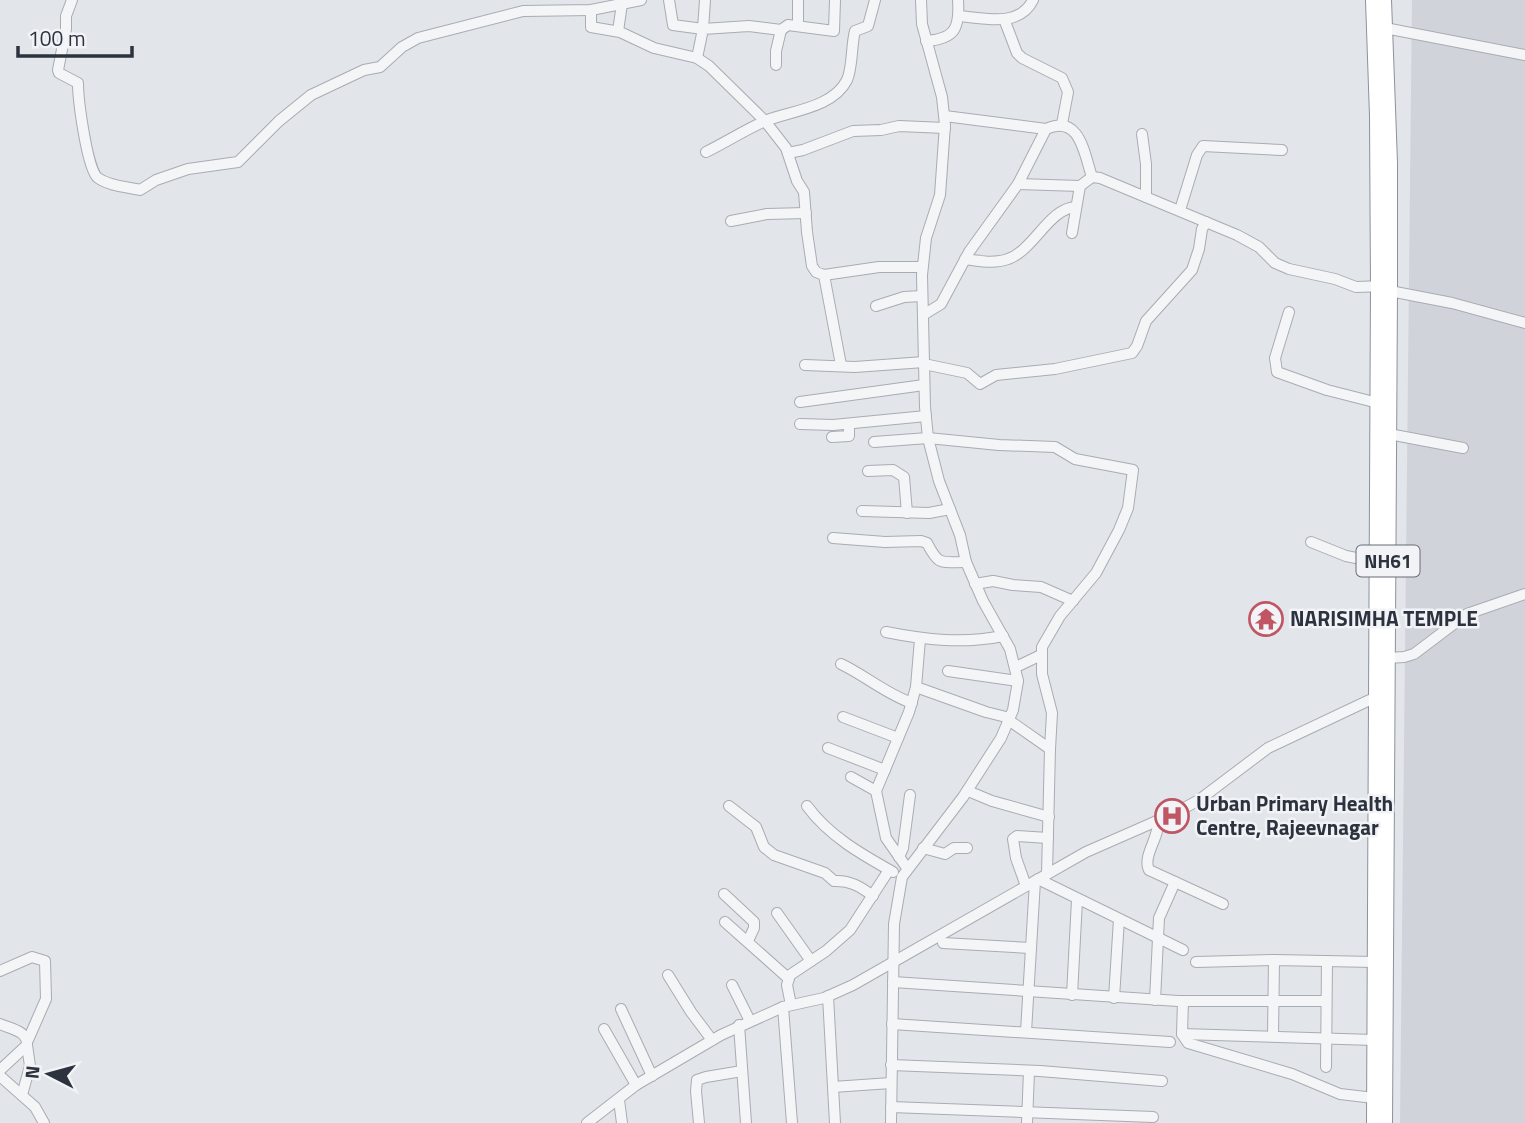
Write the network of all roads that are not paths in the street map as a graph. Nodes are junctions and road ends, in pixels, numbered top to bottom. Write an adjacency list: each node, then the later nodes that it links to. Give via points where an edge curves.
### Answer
1 (72, 0): 14 (street, via 58,70 78,83 92,170 100,180 140,190 188,169 238,162 311,95 380,67 418,38 523,10)
2 (639, 0): 13 (street)
3 (669, 0): 19 (street, via 673,25)
4 (705, 0): 19 (street)
5 (798, 0): 17 (street)
6 (835, 0): 17 (street, via 834,31)
7 (875, 0): 27 (street, via 868,26 855,31 848,77 841,88 825,100)
8 (921, 0): 22 (street)
9 (958, 0): 15 (street)
10 (1033, 0): 16 (street, via 1017,17)
11 (1373, 0): 48 (highway, NH61)
12 (1384, 0): 18 (highway, NH61)
13 (622, 4): 14 (street); 21 (street)
14 (591, 10): 21 (street, via 591,27)
15 (959, 16): 16 (street); 22 (street, via 952,33)
16 (1004, 19): 28 (street, via 1017,53 1062,78 1068,92)
17 (798, 26): 20 (street, via 785,25)
18 (1385, 28): 23 (street); 48 (highway, NH61, via 1390,151)
19 (703, 29): 20 (street, via 749,26); 24 (street)
20 (781, 30): 25 (street)
21 (618, 31): 24 (street, via 654,48)
22 (926, 41): 26 (street)
23 (1525, 55)
24 (697, 58): 27 (street)
25 (776, 65)
26 (945, 116): 29 (street); 30 (street)
27 (765, 121): 33 (street); 34 (street)
28 (1062, 124): 30 (street); 35 (street, via 1074,131)
29 (945, 128): 34 (street, via 853,131); 46 (street, via 940,195)
30 (1046, 129): 36 (street)
31 (1142, 134): 38 (street)
32 (1282, 150): 40 (street, via 1203,146)
33 (706, 152)
34 (788, 153): 41 (street, via 804,192)
35 (1092, 177): 37 (street); 38 (street)
36 (1018, 184): 37 (street); 45 (street)
37 (1080, 186): 39 (street)
38 (1146, 197): 40 (street)
39 (1076, 207): 44 (street); 45 (street, via 1055,217 1011,259)
40 (1180, 210): 43 (street)
41 (806, 214): 42 (street, via 767,214); 47 (street, via 812,266)
42 (731, 221)
43 (1206, 222): 48 (street, via 1252,242 1281,266 1356,288); 54 (street, via 1192,270 1146,321 1132,354 996,375 980,384 967,373)
44 (1072, 233)
45 (965, 259): 52 (street, via 941,304)
46 (922, 268): 47 (street, via 879,267); 49 (street)
47 (824, 275): 56 (street)
48 (1386, 288): 53 (street); 59 (highway, NH61); 63 (highway, NH61)
49 (922, 296): 50 (street); 52 (street)
50 (876, 306)
51 (1289, 312): 59 (street, via 1275,358 1277,372)
52 (923, 315): 54 (street)
53 (1525, 323)
54 (924, 363): 56 (street); 57 (street)
55 (805, 365): 56 (street)
56 (841, 365)
57 (924, 386): 58 (street); 60 (street)
58 (800, 402)
59 (1378, 403): 75 (highway, NH61)
60 (926, 416): 62 (street); 65 (street)
61 (800, 424): 62 (street)
62 (849, 424): 64 (street, via 849,436)
63 (1389, 434): 67 (street); 83 (highway, NH61)
64 (832, 437)
65 (928, 438): 66 (street); 69 (street); 78 (street, via 1055,447 1075,459 1133,470 1128,508 1119,530 1096,573)
66 (874, 442)
67 (1463, 448)
68 (868, 471): 71 (street, via 893,470 904,477)
69 (950, 509): 71 (street); 74 (street)
70 (862, 511): 71 (street)
71 (908, 513)
72 (833, 538): 74 (street, via 921,541 939,560)
73 (1311, 541): 75 (street, via 1346,556)
74 (966, 562): 76 (street)
75 (1376, 562): 89 (highway, NH61)
76 (975, 584): 78 (street, via 993,581 1041,587); 80 (street)
77 (1525, 594): 83 (street, via 1467,614 1413,653)
78 (1073, 601): 82 (street, via 1052,627)
79 (886, 632): 81 (street)
80 (1003, 636): 81 (street, via 964,642); 85 (street)
81 (920, 639): 88 (street)
82 (1041, 655): 85 (street); 95 (street, via 1051,703)
83 (1388, 658): 89 (highway, NH61)
84 (841, 664): 90 (street)
85 (1016, 667): 87 (street)
86 (948, 671): 87 (street)
87 (1018, 681): 92 (street)
88 (916, 687): 90 (street); 92 (street)
89 (1382, 697): 104 (street, via 1268,748 1199,800); 130 (highway, NH61); 185 (highway, NH61)
90 (912, 703): 93 (street)
91 (843, 717): 93 (street)
92 (1010, 719): 95 (street); 99 (street)
93 (898, 738): 96 (street)
94 (828, 748): 96 (street)
95 (1050, 748): 103 (street)
96 (885, 771): 98 (street)
97 (851, 777): 98 (street)
98 (876, 791): 108 (street, via 886,838)
99 (968, 791): 103 (street); 106 (street)
100 (910, 795): 108 (street)
101 (729, 806): 114 (street, via 756,827 764,847 774,855 825,873 834,881 856,884)
102 (807, 806): 109 (street, via 833,834)
103 (1049, 817): 105 (street)
104 (1158, 820): 111 (street); 112 (street, via 1146,866)
105 (1048, 838): 111 (street); 111 (street, via 1013,839 1018,866)
106 (923, 848): 107 (street, via 945,854); 110 (street)
107 (967, 848)
108 (899, 857): 110 (street)
109 (889, 870): 110 (street); 114 (street)
110 (904, 873): 128 (street, via 894,924)
111 (1036, 880): 115 (street); 123 (street); 128 (street)
112 (1175, 882): 116 (street); 120 (street, via 1161,912)
113 (724, 894): 121 (street, via 754,922)
114 (873, 896): 126 (street, via 850,930)
115 (1077, 900): 118 (street); 137 (street)
116 (1223, 904)
117 (777, 913): 126 (street)
118 (1119, 919): 120 (street); 139 (street)
119 (725, 922): 121 (street)
120 (1159, 939): 124 (street); 140 (street)
121 (748, 941): 133 (street)
122 (943, 943): 123 (street)
123 (1031, 948): 136 (street)
124 (1183, 950)
125 (1273, 960): 127 (street); 129 (street); 142 (street)
126 (811, 961): 133 (street)
127 (1327, 961): 130 (street); 143 (street)
128 (894, 962): 134 (street); 138 (street)
129 (1196, 962)
130 (1375, 962): 156 (highway, NH61)
131 (0, 971): 158 (street, via 32,957 45,961 46,999)
132 (668, 975): 155 (street)
133 (788, 978): 144 (street)
134 (893, 982): 136 (street); 148 (street)
135 (732, 985): 146 (street)
136 (1028, 991): 137 (street); 151 (street)
137 (1072, 995): 139 (street)
138 (828, 996): 144 (street); 169 (street)
139 (1114, 998): 140 (street)
140 (1155, 1000): 141 (street)
141 (1183, 1001): 142 (street); 152 (street)
142 (1273, 1001): 143 (street); 153 (street)
143 (1326, 1001): 154 (street)
144 (787, 1006): 146 (street); 181 (street)
145 (621, 1009): 165 (street)
146 (750, 1021): 149 (street)
147 (0, 1024): 158 (street, via 24,1035)
148 (892, 1024): 151 (street); 159 (street)
149 (738, 1026): 155 (street); 162 (street)
150 (604, 1029): 168 (street)
151 (1026, 1032): 157 (street)
152 (1182, 1034): 153 (street); 171 (street, via 1188,1043 1292,1074 1340,1094)
153 (1273, 1037): 154 (street)
154 (1325, 1038): 156 (street); 160 (street)
155 (712, 1040): 165 (street)
156 (1374, 1040): 171 (highway, NH61)
157 (1170, 1042)
158 (27, 1043): 161 (street); 170 (street, via 30,1066)
159 (891, 1065): 163 (street); 167 (street)
160 (1326, 1068)
161 (0, 1070)
162 (742, 1071): 179 (street, via 697,1080); 180 (street)
163 (1029, 1071): 166 (street); 175 (street)
164 (0, 1076): 170 (street)
165 (652, 1076): 168 (street)
166 (1162, 1081)
167 (891, 1083): 169 (street); 173 (street)
168 (636, 1085): 172 (street)
169 (833, 1087): 182 (street)
170 (22, 1095): 176 (street, via 36,1107)
171 (1374, 1098): 184 (highway, NH61)
172 (619, 1100): 177 (street); 178 (street)
173 (891, 1107): 175 (street); 183 (street)
174 (1153, 1117): 175 (street)
175 (1027, 1118)
176 (44, 1123)
177 (587, 1123)
178 (622, 1123)
179 (699, 1123)
180 (746, 1123)
181 (792, 1123)
182 (835, 1123)
183 (891, 1123)
184 (1374, 1123)
185 (1385, 1123)

